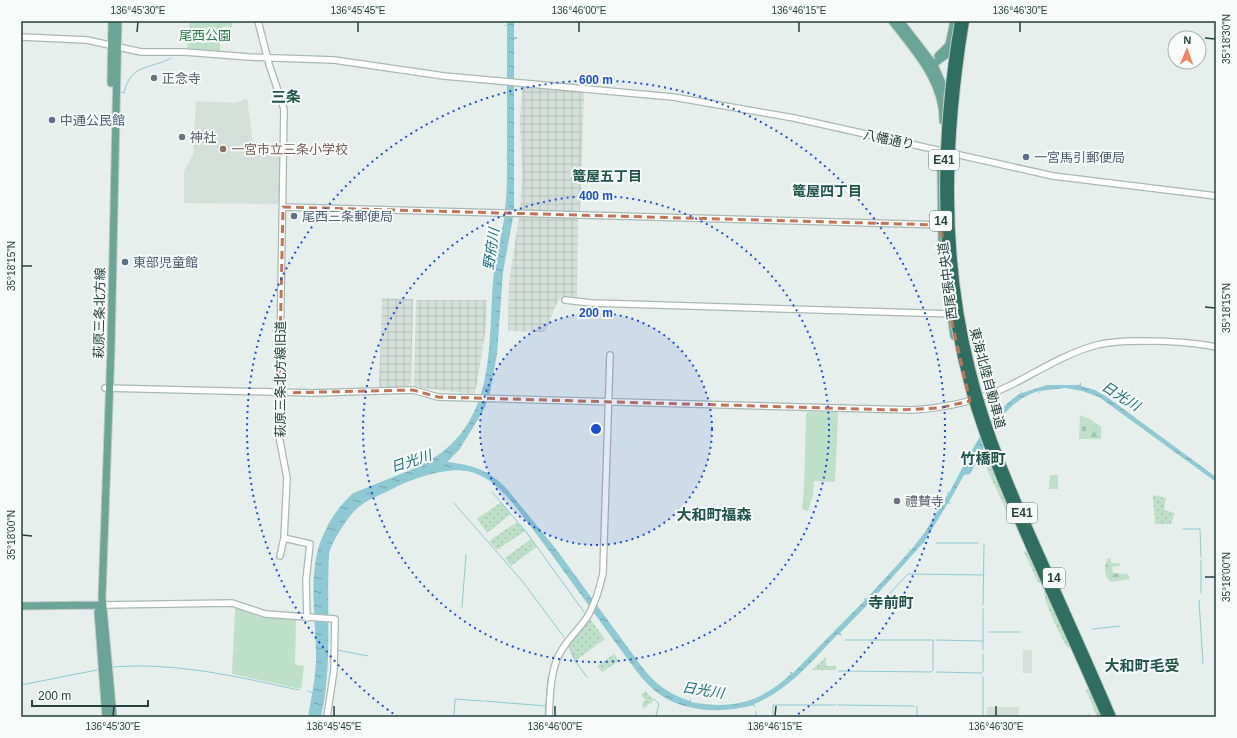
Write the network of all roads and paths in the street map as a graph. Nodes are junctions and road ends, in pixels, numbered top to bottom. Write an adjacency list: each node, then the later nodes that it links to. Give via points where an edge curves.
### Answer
1 (112, 21): 10 (main road, 萩原三条北方線)
2 (118, 21): 10 (main road, 萩原三条北方線)
3 (258, 21): 11 (street, 萩原三条北方線旧道)
4 (892, 21): 12 (main road, 西尾張中央道 / 14)
5 (900, 21): 12 (main road, 西尾張中央道 / 14)
6 (954, 21): 12 (main road, via 949,45)
7 (958, 21): 12 (main road, via 951,50); 39 (highway, 東海北陸自動車道 / E41, bridge, via 947,113 943,190 948,271 960,351 976,412 998,470)
8 (965, 21): 40 (highway, 東海北陸自動車道 / E41, bridge, via 954,106 949,191 953,270 963,336 976,389 995,447)
9 (21, 37): 10 (street, 八幡通り, via 76,39)
10 (115, 46): 11 (street, 八幡通り, via 141,52); 24 (main road, 萩原三条北方線, via 111,348)
11 (267, 57): 13 (street, 八幡通り, via 334,60 411,72 702,101 794,118); 16 (street, 萩原三条北方線旧道, via 284,109)
12 (931, 65): 13 (main road, 西尾張中央道 / 14, via 943,106); 14 (main road, 西尾張中央道 / 14, via 943,82 951,107)
13 (942, 151): 14 (street, 八幡通り); 17 (main road, 西尾張中央道 / 14)
14 (954, 153): 15 (street, 八幡通り, via 1053,176); 18 (main road, 西尾張中央道 / 14)
15 (1216, 196)
16 (283, 207): 17 (street); 25 (street, 萩原三条北方線旧道)
17 (941, 225): 18 (street); 20 (main road, 西尾張中央道 / 14)
18 (953, 225): 21 (main road, 西尾張中央道 / 14)
19 (565, 300): 20 (street, via 592,303)
20 (950, 314): 21 (street); 27 (main road, 西尾張中央道 / 14)
21 (962, 314): 26 (main road, 西尾張中央道 / 14)
22 (1216, 347): 26 (street, via 1181,343 1127,342 1097,345)
23 (610, 355): 28 (street)
24 (107, 388): 25 (street); 31 (main road, 萩原三条北方線)
25 (279, 393): 28 (street, via 413,390 438,397); 29 (street, 萩原三条北方線旧道, via 279,436 287,478)
26 (982, 398): 27 (street); 41 (main road, 西尾張中央道 / 14, bridge, via 994,438 1025,513)
27 (970, 401): 28 (street, via 939,408 912,410); 38 (main road, 西尾張中央道 / 14, via 987,451)
28 (608, 402): 37 (street, via 603,573 597,596 588,614 556,660 552,676)
29 (284, 538): 30 (street, 萩原三条北方線旧道); 33 (street, via 310,544 306,580)
30 (280, 556)
31 (100, 605): 32 (main road); 33 (street, via 232,603 264,614); 34 (main road, via 99,639); 35 (main road)
32 (21, 606)
33 (307, 618): 36 (street, via 335,619 334,670)
34 (106, 717)
35 (113, 717)
36 (326, 717)
37 (549, 717)
38 (1102, 717)
39 (1106, 717)
40 (1112, 717)
41 (1116, 717)

